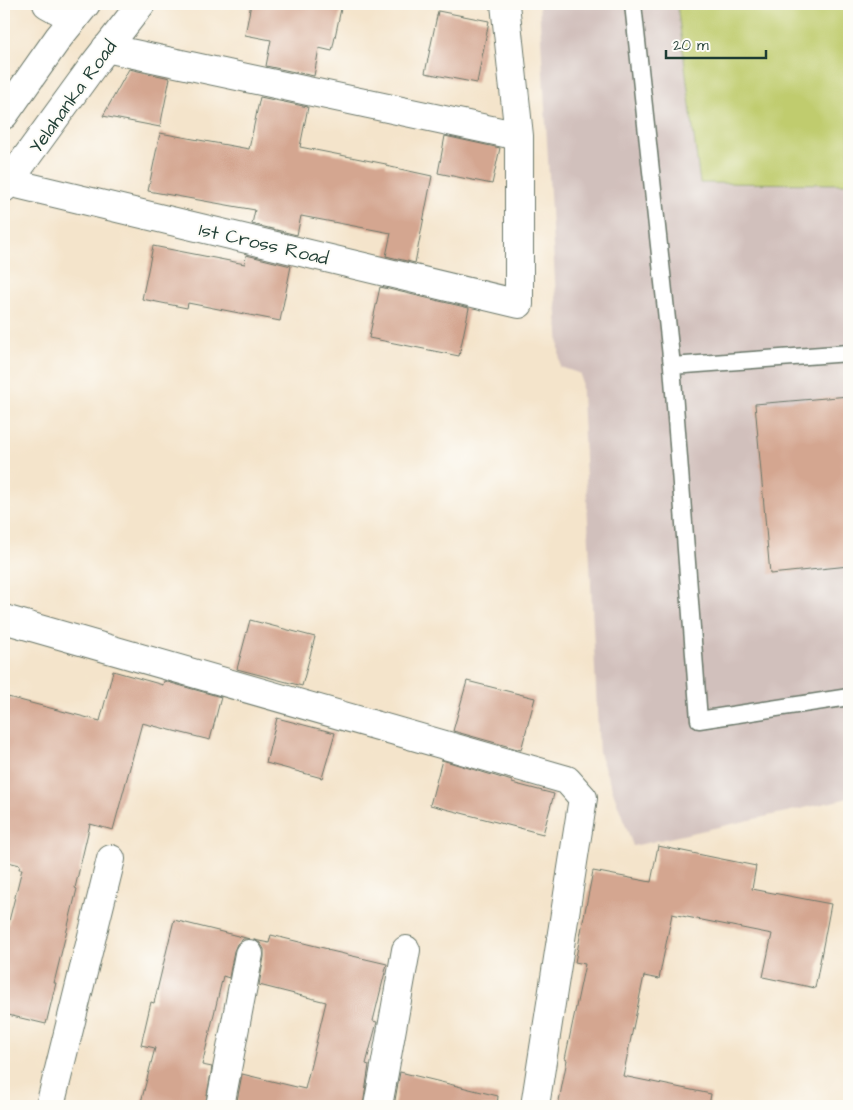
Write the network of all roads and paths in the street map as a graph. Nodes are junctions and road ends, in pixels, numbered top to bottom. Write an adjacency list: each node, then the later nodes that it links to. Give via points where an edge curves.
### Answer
1 (47, 4): 5 (street)
2 (141, 4): 6 (street, Yelahanka Road)
3 (505, 4): 8 (street)
4 (633, 4): 11 (lane)
5 (80, 11): 7 (street)
6 (106, 48): 8 (street); 9 (street, Yelahanka Road)
7 (4, 115)
8 (519, 136): 9 (street, 1st Cross Road, via 519,304)
9 (6, 185)
10 (849, 353): 11 (lane)
11 (672, 366): 13 (lane, via 699,720)
12 (4, 619): 20 (street, via 567,780 583,798)
13 (849, 697)
14 (111, 859): 17 (street)
15 (406, 950): 19 (street)
16 (249, 954): 18 (street)
17 (50, 1106)
18 (220, 1106)
19 (378, 1106)
20 (535, 1106)

